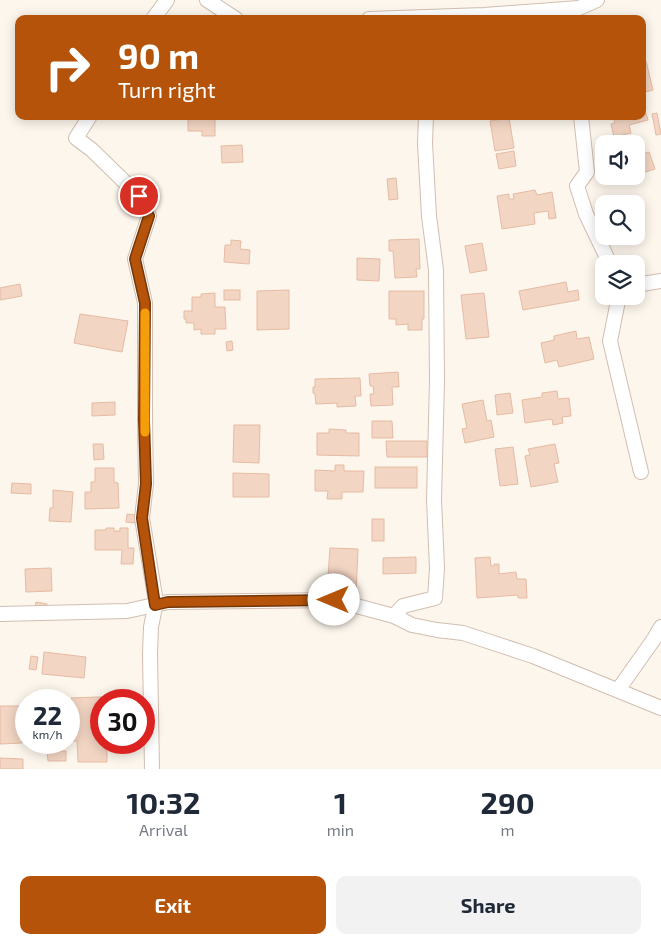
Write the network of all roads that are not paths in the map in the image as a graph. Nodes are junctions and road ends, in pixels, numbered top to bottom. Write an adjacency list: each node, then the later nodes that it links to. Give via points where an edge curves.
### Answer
1 (167, 0): 5 (street)
2 (207, 0): 6 (street)
3 (597, 0): 4 (street)
4 (572, 14): 7 (street)
5 (156, 15)
6 (230, 15)
7 (484, 15)
8 (87, 120): 16 (street, via 76,138 139,196 149,216 135,259 145,303 146,484 142,518)
9 (426, 120): 18 (street, via 424,143 436,270 438,382 434,499 437,568 435,598 403,606)
10 (582, 120): 11 (street, via 587,172 577,186)
11 (606, 255)
12 (661, 281): 13 (street)
13 (645, 284)
14 (617, 305): 15 (street, via 610,341)
15 (641, 472)
16 (155, 605): 17 (street, via 127,611); 18 (street, via 168,602 334,600); 22 (street, via 150,654)
17 (0, 614)
18 (394, 616): 20 (street, via 412,625 463,634 532,656)
19 (661, 627): 20 (street)
20 (618, 690): 21 (street)
21 (661, 708)
22 (152, 769)

